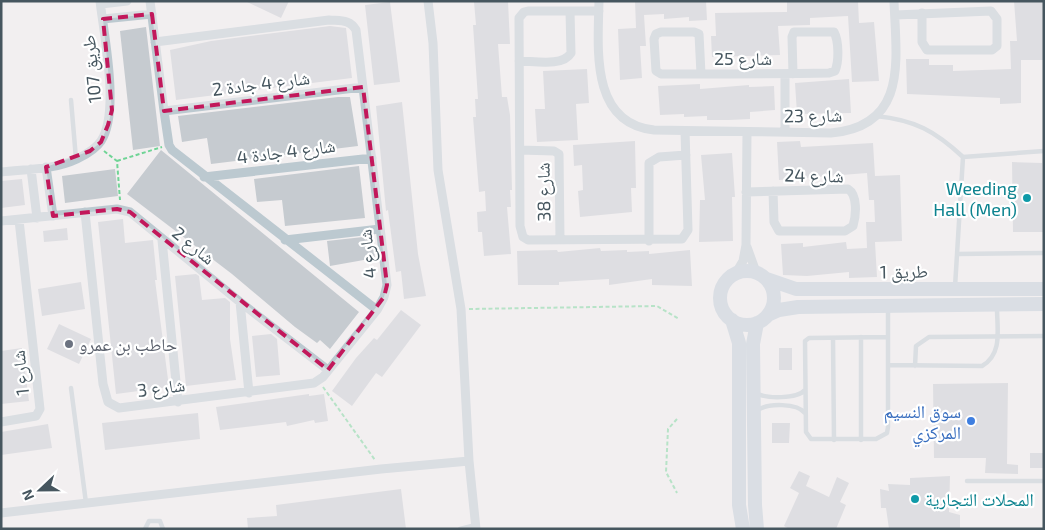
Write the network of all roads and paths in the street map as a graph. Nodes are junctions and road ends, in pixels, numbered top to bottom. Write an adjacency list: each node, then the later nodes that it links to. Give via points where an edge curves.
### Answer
1 (128, 1): 6 (street, طريق 107)
2 (150, 1): 10 (street)
3 (428, 1): 61 (street, via 438,170)
4 (599, 1): 8 (street, شارع 23)
5 (894, 1): 11 (street, شارع 23)
6 (101, 3): 12 (street, طريق 107)
7 (570, 11): 8 (street, شارع 38); 14 (street, شارع 38, via 528,11 521,14 518,23); 14 (street, via 571,52 568,58 561,61)
8 (599, 11): 21 (street, شارع 23, via 600,73 611,105 623,118 645,129)
9 (922, 13): 9 (street, via 994,12 997,46 992,50 927,50 922,42); 11 (street)
10 (152, 14): 12 (street, طريق 107); 13 (street)
11 (895, 14): 20 (street, شارع 23, via 892,94)
12 (102, 20): 24 (street, طريق 107, via 112,110)
13 (155, 42): 17 (street, شارع 4, via 329,20 347,21 356,30); 19 (street)
14 (519, 61): 26 (street, شارع 38)
15 (701, 74): 15 (street, شارع 25, via 699,34 656,34 656,71 661,74); 16 (street, شارع 25)
16 (789, 74): 16 (street, شارع 25, via 835,71 837,37 834,32 794,32); 23 (street, شارع 25)
17 (363, 87): 19 (street, شارع 4 جادة 2); 30 (street, شارع 4)
18 (71, 100): 31 (lane)
19 (164, 111): 25 (street)
20 (876, 116): 23 (street, شارع 23, via 849,132); 29 (lane, via 898,118 923,127 940,136)
21 (685, 131): 22 (street, شارع 23); 28 (street, شارع 38)
22 (747, 132): 23 (street, شارع 23); 38 (street)
23 (785, 132)
24 (98, 145): 31 (street); 32 (path)
25 (169, 145): 32 (path); 36 (street, شارع 4)
26 (520, 150): 48 (street, شارع 38, via 520,226 523,237 528,240); 48 (street, شارع 38, via 559,154)
27 (1044, 151): 29 (lane)
28 (686, 155): 49 (street, via 659,157 650,163); 49 (street, شارع 38, via 686,236 678,240)
29 (963, 157): 52 (lane)
30 (372, 158): 36 (street, شارع 4 جادة 4); 45 (street, شارع 4)
31 (76, 159): 33 (street)
32 (116, 161): 39 (path)
33 (46, 167): 34 (street); 41 (street)
34 (31, 169): 35 (street); 42 (street)
35 (1, 172)
36 (204, 177): 47 (street, شارع 4)
37 (773, 191): 37 (street, شارع 24, via 848,189 854,198 853,226 845,231 779,230 774,222); 38 (street, شارع 24)
38 (746, 192): 50 (street)
39 (121, 210): 40 (street); 46 (street, شارع 2, via 130,212)
40 (85, 212): 41 (street); 79 (street, شارع 3, via 103,384 108,402 118,408)
41 (53, 216): 42 (street)
42 (37, 218): 43 (street)
43 (19, 220): 44 (street); 83 (street, شارع 1, via 40,409 36,416 30,418)
44 (1, 221)
45 (380, 229): 47 (street); 62 (street, شارع 4, via 387,285)
46 (162, 240): 57 (street, شارع 2); 79 (street)
47 (285, 240): 62 (street, شارع 4)
48 (560, 240): 49 (street, شارع 38)
49 (649, 240)
50 (746, 244): 53 (street, via 743,261); 54 (street)
51 (1044, 253): 52 (lane)
52 (957, 254): 55 (lane)
53 (736, 273): 54 (street, via 743,271); 65 (street, via 721,291 722,308)
54 (762, 276): 55 (street, طريق 1, via 796,288); 64 (street, via 774,293 772,308)
55 (954, 289): 56 (street, طريق 1)
56 (1044, 289)
57 (240, 302): 73 (street, شارع 2); 78 (street)
58 (1044, 304): 60 (street, طريق 1)
59 (888, 305): 60 (street, طريق 1); 64 (street, طريق 1, via 798,307 779,310); 68 (lane)
60 (997, 305): 70 (lane)
61 (461, 309): 63 (path, via 657,306); 86 (street)
62 (377, 310): 73 (street)
63 (679, 318)
64 (763, 319): 65 (street, via 740,324); 77 (street, via 753,344)
65 (732, 320): 97 (street, via 739,343 739,506)
66 (1044, 336): 70 (lane)
67 (861, 337): 68 (lane); 69 (lane); 85 (lane)
68 (888, 337): 71 (lane)
69 (833, 338): 76 (lane, via 809,338 805,341); 84 (lane)
70 (997, 338): 72 (lane, via 995,354 982,366); 72 (lane, via 929,337 916,346)
71 (888, 366): 72 (lane); 85 (lane, via 887,433 876,440)
72 (915, 366)
73 (328, 370): 74 (street)
74 (319, 380): 78 (street, شارع 3, via 314,384); 87 (path)
75 (71, 388): 91 (lane)
76 (805, 390): 77 (lane, via 796,395 765,396); 81 (lane)
77 (755, 391): 80 (street)
78 (249, 393): 79 (street, شارع 3)
79 (178, 402)
80 (755, 412): 81 (lane, via 766,407 796,406); 98 (street)
81 (805, 413): 84 (lane, via 807,436 815,440)
82 (677, 419): 90 (path, via 668,429 666,472)
83 (1, 422)
84 (834, 440): 85 (lane)
85 (861, 440)
86 (469, 461): 87 (street); 93 (street)
87 (381, 469): 91 (street)
88 (967, 481): 89 (lane)
89 (1044, 481)
90 (678, 493)
91 (86, 503): 92 (street)
92 (1, 513)
93 (476, 527): 96 (lane)
94 (145, 529): 95 (lane, via 149,521 160,521)
95 (163, 529)
96 (460, 529)
97 (743, 529)
98 (757, 529)

